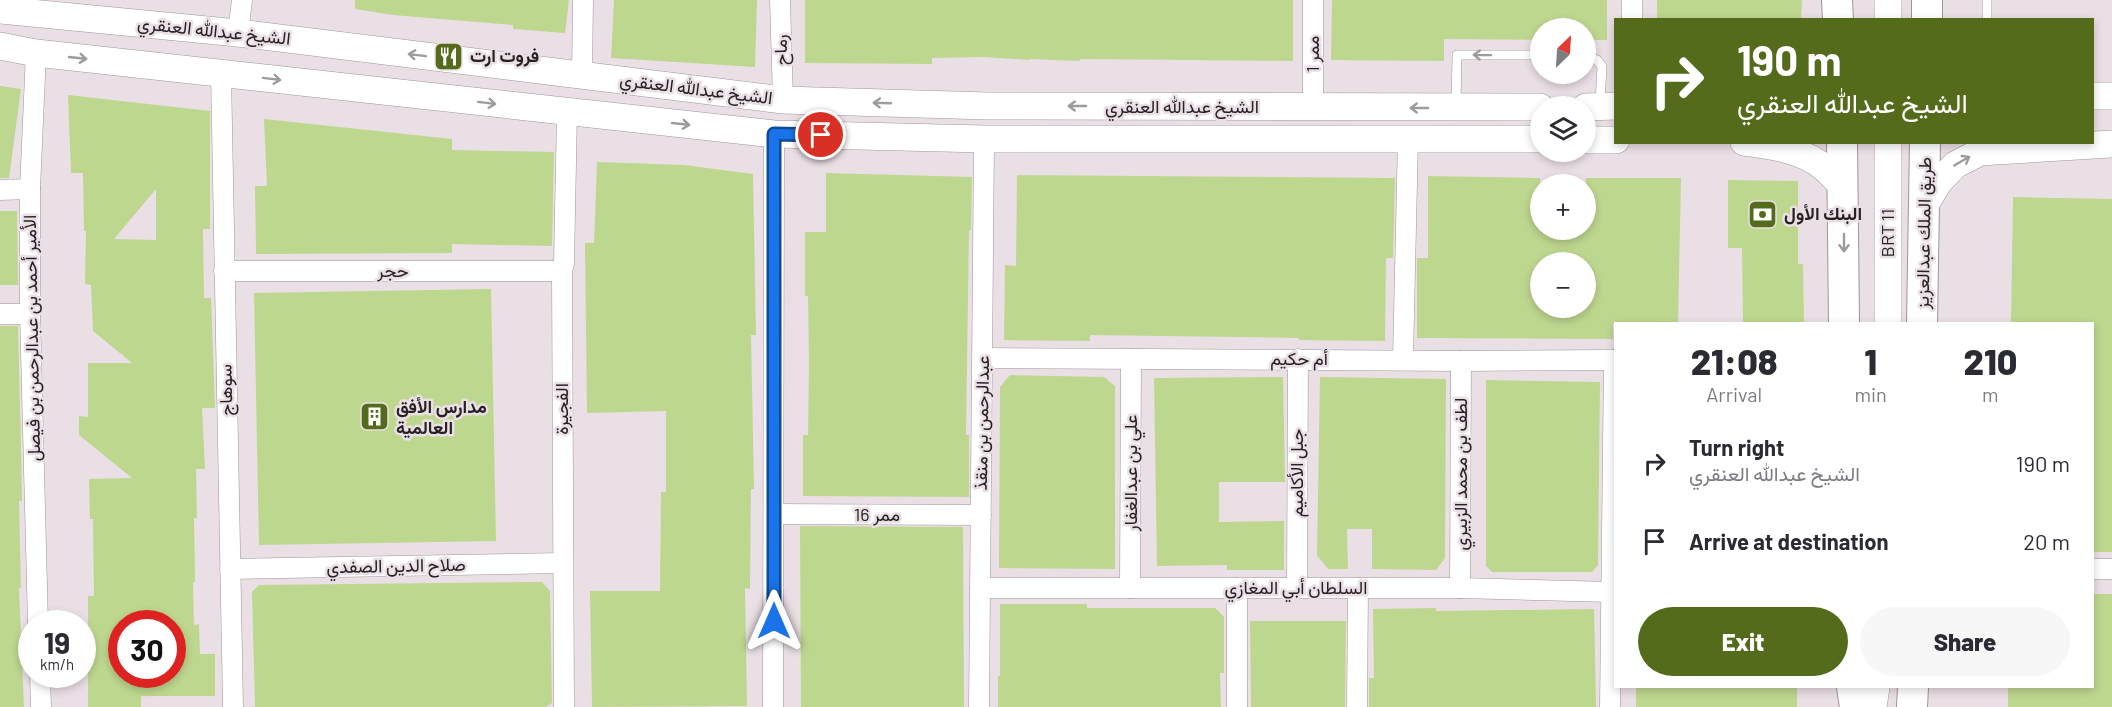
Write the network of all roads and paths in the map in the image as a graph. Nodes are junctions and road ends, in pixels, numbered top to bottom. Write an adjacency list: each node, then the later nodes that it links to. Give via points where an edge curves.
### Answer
1 (242, 0): 17 (street)
2 (583, 0): 23 (street)
3 (780, 0): 26 (street, رماح)
4 (1313, 0): 29 (street, ممر 1)
5 (1632, 0): 11 (street)
6 (1837, 0): 12 (street); 13 (main road)
7 (1888, 0): 14 (street)
8 (1927, 0): 15 (main road)
9 (1987, 0): 16 (lane)
10 (0, 10): 17 (street, الشيخ عبدالله العنقري)
11 (1632, 18)
12 (1833, 18)
13 (1838, 18)
14 (1888, 18)
15 (1927, 18)
16 (1987, 18)
17 (238, 33): 23 (street, الشيخ عبدالله العنقري, one-way to 17)
18 (0, 46): 19 (street, الشيخ عبدالله العنقري)
19 (36, 53): 22 (street, الشيخ عبدالله العنقري, one-way to 22); 45 (street, الأمير أحمد بن عبدالرحمن بن فيصل)
20 (1530, 55): 30 (lane, one-way to 30, via 1457,55)
21 (1596, 60): 27 (lane, via 1602,66)
22 (221, 73): 31 (street, الشيخ عبدالله العنقري, one-way to 31); 48 (street, سوهاج)
23 (582, 75): 26 (street, الشيخ عبدالله العنقري)
24 (2094, 96): 25 (street)
25 (2112, 96)
26 (783, 100): 29 (street, الشيخ عبدالله العنقري, one-way to 26)
27 (1600, 106)
28 (1530, 107): 30 (street, الشيخ عبدالله العنقري)
29 (1313, 108): 30 (street, الشيخ عبدالله العنقري, one-way to 29)
30 (1456, 108)
31 (567, 112): 32 (street, الشيخ عبدالله العنقري, one-way to 32); 49 (street, الفجيرة)
32 (774, 134): 34 (street, الشيخ عبدالله العنقري); 62 (street)
33 (1408, 138): 34 (street, الشيخ عبدالله العنقري); 35 (street, الشيخ عبدالله العنقري); 58 (street)
34 (984, 139): 55 (street, عبدالرحمن بن منقذ)
35 (1530, 140)
36 (1596, 140): 37 (street)
37 (1614, 140)
38 (1764, 144): 44 (street, via 1819,164)
39 (1842, 144): 44 (main road)
40 (1888, 144): 53 (street, BRT 11)
41 (1925, 144): 47 (main road, طريق الملك عبدالعزيز)
42 (2112, 144): 43 (street)
43 (1991, 146): 47 (street, one-way to 43, via 1955,165)
44 (1843, 186): 52 (main road, one-way to 52)
45 (30, 189): 46 (street); 51 (street, الأمير أحمد بن عبدالرحمن بن فيصل)
46 (0, 190)
47 (1925, 205): 54 (main road, طريق الملك عبدالعزيز)
48 (224, 271): 49 (street, حجر); 65 (street, سوهاج)
49 (562, 271): 64 (street, الفجيرة)
50 (0, 314): 51 (street)
51 (30, 314): 75 (street, الأمير أحمد بن عبدالرحمن بن فيصل)
52 (1844, 322)
53 (1888, 322)
54 (1922, 322)
55 (983, 358): 56 (street, أم حكيم); 63 (street, عبدالرحمن بن منقذ)
56 (1131, 358): 57 (street, أم حكيم); 69 (street, علي بن عبدالغفار)
57 (1298, 359): 58 (street, أم حكيم); 71 (street, جبل الأكاميم)
58 (1403, 359): 60 (street, أم حكيم)
59 (1614, 360): 60 (street, أم حكيم)
60 (1461, 361): 73 (street, لطف بن محمد الزبيري)
61 (1614, 418): 74 (street)
62 (774, 514): 63 (street, ممر 16); 86 (street)
63 (981, 515): 68 (street, عبدالرحمن بن منقذ)
64 (562, 563): 65 (street, صلاح الدين الصفدي); 85 (street, الفجيرة)
65 (230, 569): 84 (street, سوهاج)
66 (2094, 569): 67 (street)
67 (2112, 569)
68 (980, 588): 69 (street, السلطان أبي المغازي); 87 (street, عبدالرحمن بن منقذ)
69 (1130, 588): 70 (street, السلطان أبي المغازي)
70 (1236, 588): 71 (street, السلطان أبي المغازي); 88 (street)
71 (1297, 588): 72 (street, السلطان أبي المغازي)
72 (1358, 588): 73 (street, السلطان أبي المغازي); 89 (street)
73 (1460, 588): 74 (street, السلطان أبي المغازي)
74 (1611, 592): 90 (street)
75 (38, 610)
76 (40, 688): 83 (street)
77 (1841, 688): 91 (street)
78 (1852, 688): 92 (main road)
79 (1876, 688): 93 (street)
80 (1889, 688): 94 (street)
81 (1913, 688): 95 (main road)
82 (1923, 688): 96 (street)
83 (41, 707)
84 (233, 707)
85 (564, 707)
86 (774, 707)
87 (979, 707)
88 (1237, 707)
89 (1357, 707)
90 (1610, 707)
91 (1840, 707)
92 (1855, 707)
93 (1873, 707)
94 (1891, 707)
95 (1912, 707)
96 (1925, 707)

